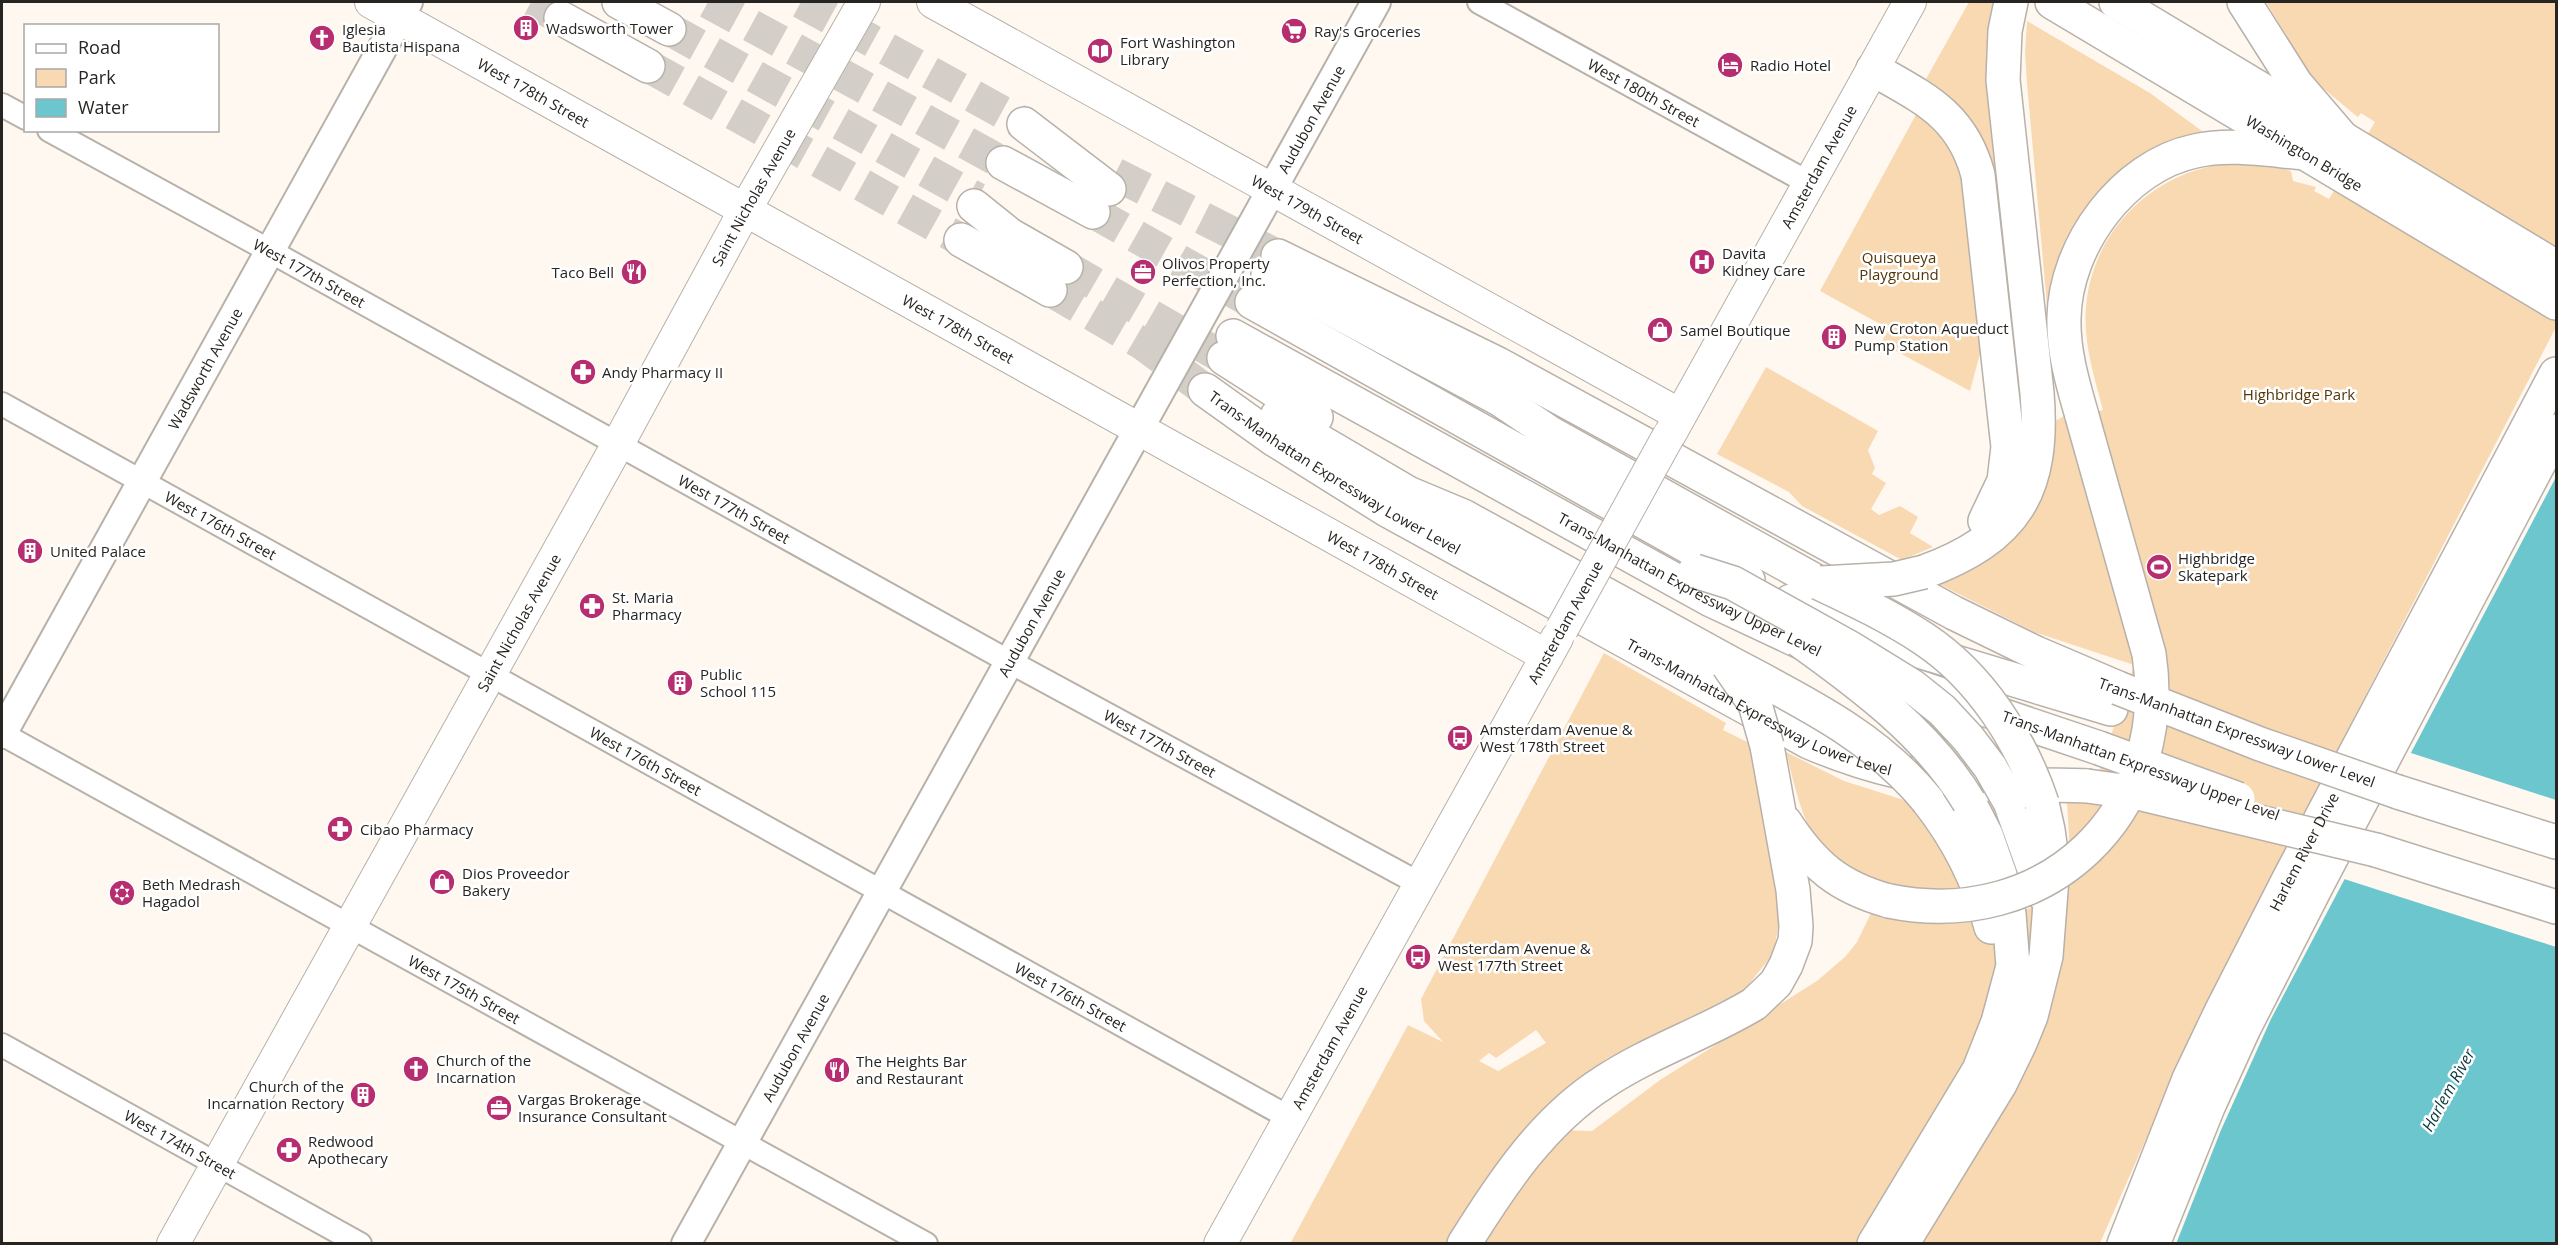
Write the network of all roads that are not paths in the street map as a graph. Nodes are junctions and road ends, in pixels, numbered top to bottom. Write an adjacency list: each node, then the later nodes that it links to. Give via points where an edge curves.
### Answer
1 (371, 2): 12 (main road, West 178th Street)
2 (619, 2): 14 (main road)
3 (864, 2): 26 (main road, Saint Nicholas Avenue)
4 (933, 2): 24 (main road, West 179th Street)
5 (1376, 2): 24 (street, Audubon Avenue)
6 (1479, 2): 23 (street, West 180th Street)
7 (1910, 2): 16 (main road, Amsterdam Avenue)
8 (2011, 2): 41 (main road, via 2005,31 2003,80 2037,393 2038,447 2030,480 1998,533)
9 (2052, 2): 21 (main road, Washington Bridge)
10 (2116, 2): 21 (main road, Washington Bridge)
11 (2244, 2): 21 (main road, via 2290,77)
12 (404, 9): 26 (main road, West 178th Street); 28 (street, Wadsworth Avenue)
13 (561, 18): 15 (main road)
14 (669, 29)
15 (648, 66)
16 (1873, 69): 23 (main road, Amsterdam Avenue); 41 (main road, via 1933,103 1952,121 1967,144 1978,175 2007,466 1990,513)
17 (2, 105): 18 (street)
18 (24, 117)
19 (1024, 124): 22 (main road, via 1106,192)
20 (53, 132): 28 (street, West 177th Street)
21 (2325, 153): 29 (main road, Washington Bridge); 31 (main road, Washington Bridge); 51 (main road, bridge, via 2229,147 2194,151 2153,168 2114,201 2097,223 2071,276 2065,300 2066,350 2149,654 2153,692 2153,716 2140,771 2105,829 2073,861 2048,878 2002,898 1964,906 1931,907 1889,901 1850,887 1808,855)
22 (1003, 163)
23 (1809, 183): 35 (main road, Amsterdam Avenue)
24 (1271, 189): 35 (main road, West 179th Street); 36 (street, Audubon Avenue)
25 (976, 203): 27 (main road, via 1010,236 1063,269)
26 (745, 210): 36 (main road, West 178th Street); 38 (main road, Saint Nicholas Avenue)
27 (961, 240)
28 (270, 251): 38 (street, West 177th Street); 39 (street, Wadsworth Avenue)
29 (2556, 267)
30 (1266, 277): 43 (main road, via 1491,394 1550,433); 48 (main road, Trans-Manhattan Expressway Lower Level, via 1506,368 1954,613 2036,653); 48 (main road, Trans-Manhattan Expressway Upper Level, via 1746,579 1899,645)
31 (2556, 303)
32 (1219, 365): 45 (main road, via 1463,516); 53 (main road, Trans-Manhattan Expressway Upper Level, bridge, via 1767,628 1860,667 2099,748); 53 (main road, Trans-Manhattan Expressway Lower Level, bridge, via 1275,440 1387,510 1809,742 1867,764 1932,778 1987,784 2087,786 2138,793)
33 (2556, 374): 71 (main road, Harlem River Drive, via 2232,991 2189,1079)
34 (2, 404): 39 (street, West 176th Street)
35 (1675, 425): 40 (main road, Amsterdam Avenue, bridge)
36 (1139, 430): 44 (main road, West 178th Street); 46 (street, Audubon Avenue)
37 (2556, 431): 72 (main road, Harlem River Drive, via 2249,1018)
38 (618, 444): 46 (street, West 177th Street); 47 (main road, Saint Nicholas Avenue)
39 (141, 483): 47 (street, West 176th Street); 49 (street, Wadsworth Avenue)
40 (1618, 528): 42 (main road); 44 (main road, Amsterdam Avenue, bridge)
41 (1938, 567): 43 (main road, bridge, via 1894,579)
42 (1695, 571): 50 (main road, bridge, via 1733,583 1912,687 1942,710); 57 (main road, bridge, via 1727,597 1796,638 1871,695 1925,745 1969,802 1996,861)
43 (1820, 583): 50 (main road, bridge, via 1914,633 1957,666 2012,735 2028,767)
44 (1554, 642): 54 (main road, Amsterdam Avenue)
45 (1723, 659): 51 (main road, bridge, via 1755,704); 57 (main road, bridge, via 1854,732 1888,759 1928,801 1947,828)
46 (1010, 662): 54 (street, West 177th Street); 55 (street, Audubon Avenue)
47 (489, 675): 55 (street, West 176th Street); 58 (main road, Saint Nicholas Avenue)
48 (2114, 699): 52 (main road, Trans-Manhattan Expressway Lower Level, bridge)
49 (2, 734): 58 (street, West 175th Street)
50 (2026, 803): 70 (main road, via 2048,830 2053,865 2044,968 2020,1043 1983,1113)
51 (1780, 816): 68 (main road, via 1796,926 1793,949 1776,983 1742,1011 1632,1065 1577,1101 1511,1172)
52 (2556, 842)
53 (2376, 850): 56 (main road)
54 (1420, 884): 60 (main road, Amsterdam Avenue)
55 (882, 892): 60 (street, West 176th Street); 61 (street, Audubon Avenue)
56 (2550, 905)
57 (1999, 917): 69 (main road, via 2003,1006 1996,1030 1979,1070)
58 (351, 924): 61 (street, West 175th Street); 62 (main road, Saint Nicholas Avenue)
59 (2, 1045): 62 (street, West 174th Street)
60 (1290, 1118): 67 (main road, Amsterdam Avenue)
61 (742, 1143): 65 (street, Audubon Avenue); 66 (street, West 175th Street)
62 (218, 1164): 63 (main road, Saint Nicholas Avenue); 64 (street, West 174th Street)
63 (173, 1244)
64 (360, 1244)
65 (686, 1244)
66 (926, 1244)
67 (1220, 1244)
68 (1464, 1244)
69 (1874, 1244)
70 (1902, 1244)
71 (2124, 1244)
72 (2153, 1244)

